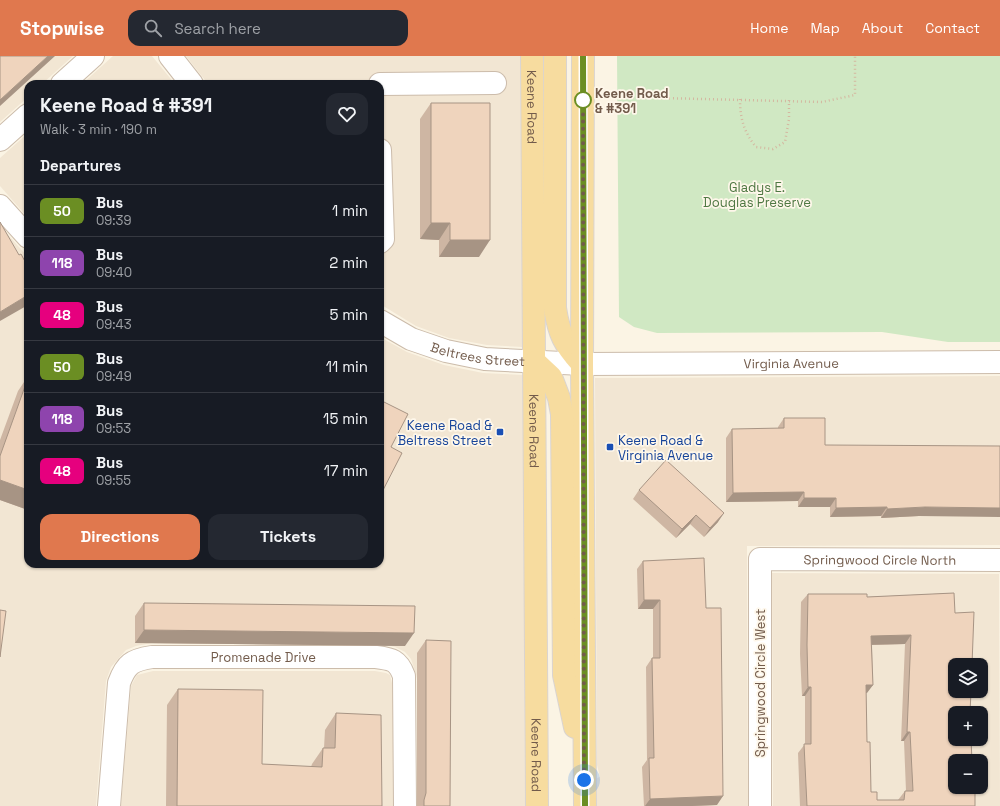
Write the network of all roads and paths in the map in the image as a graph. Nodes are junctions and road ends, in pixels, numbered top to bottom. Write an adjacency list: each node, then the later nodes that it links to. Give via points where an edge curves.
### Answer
1 (93, 56): 7 (street)
2 (170, 56): 8 (street)
3 (532, 56): 19 (main road, Keene Road)
4 (554, 56): 21 (main road, via 555,308 567,346)
5 (583, 56): 21 (main road)
6 (855, 56): 13 (path, via 855,95 822,102)
7 (66, 80)
8 (189, 80)
9 (494, 83): 10 (street)
10 (384, 84)
11 (621, 97): 12 (path)
12 (740, 99): 13 (path); 13 (path, via 740,112 747,135 756,147 773,149 785,142)
13 (789, 100)
14 (24, 119): 15 (street)
15 (0, 140)
16 (0, 206): 17 (street)
17 (24, 233)
18 (384, 323): 19 (street, Beltrees Street, via 411,339 446,351 485,359)
19 (535, 362): 21 (street, Beltrees Street); 24 (main road, via 551,377 562,414 564,675); 27 (main road, Keene Road)
20 (1000, 362): 21 (street, Virginia Avenue)
21 (582, 364): 24 (main road)
22 (760, 559): 23 (street, Springwood Circle North); 29 (street, Springwood Circle West)
23 (1000, 560)
24 (584, 767): 28 (main road)
25 (109, 806): 26 (street, Promenade Drive, via 119,683 122,672 130,664 152,657 376,657 390,659 400,665 404,676)
26 (405, 806)
27 (537, 806)
28 (585, 806)
29 (760, 806)

